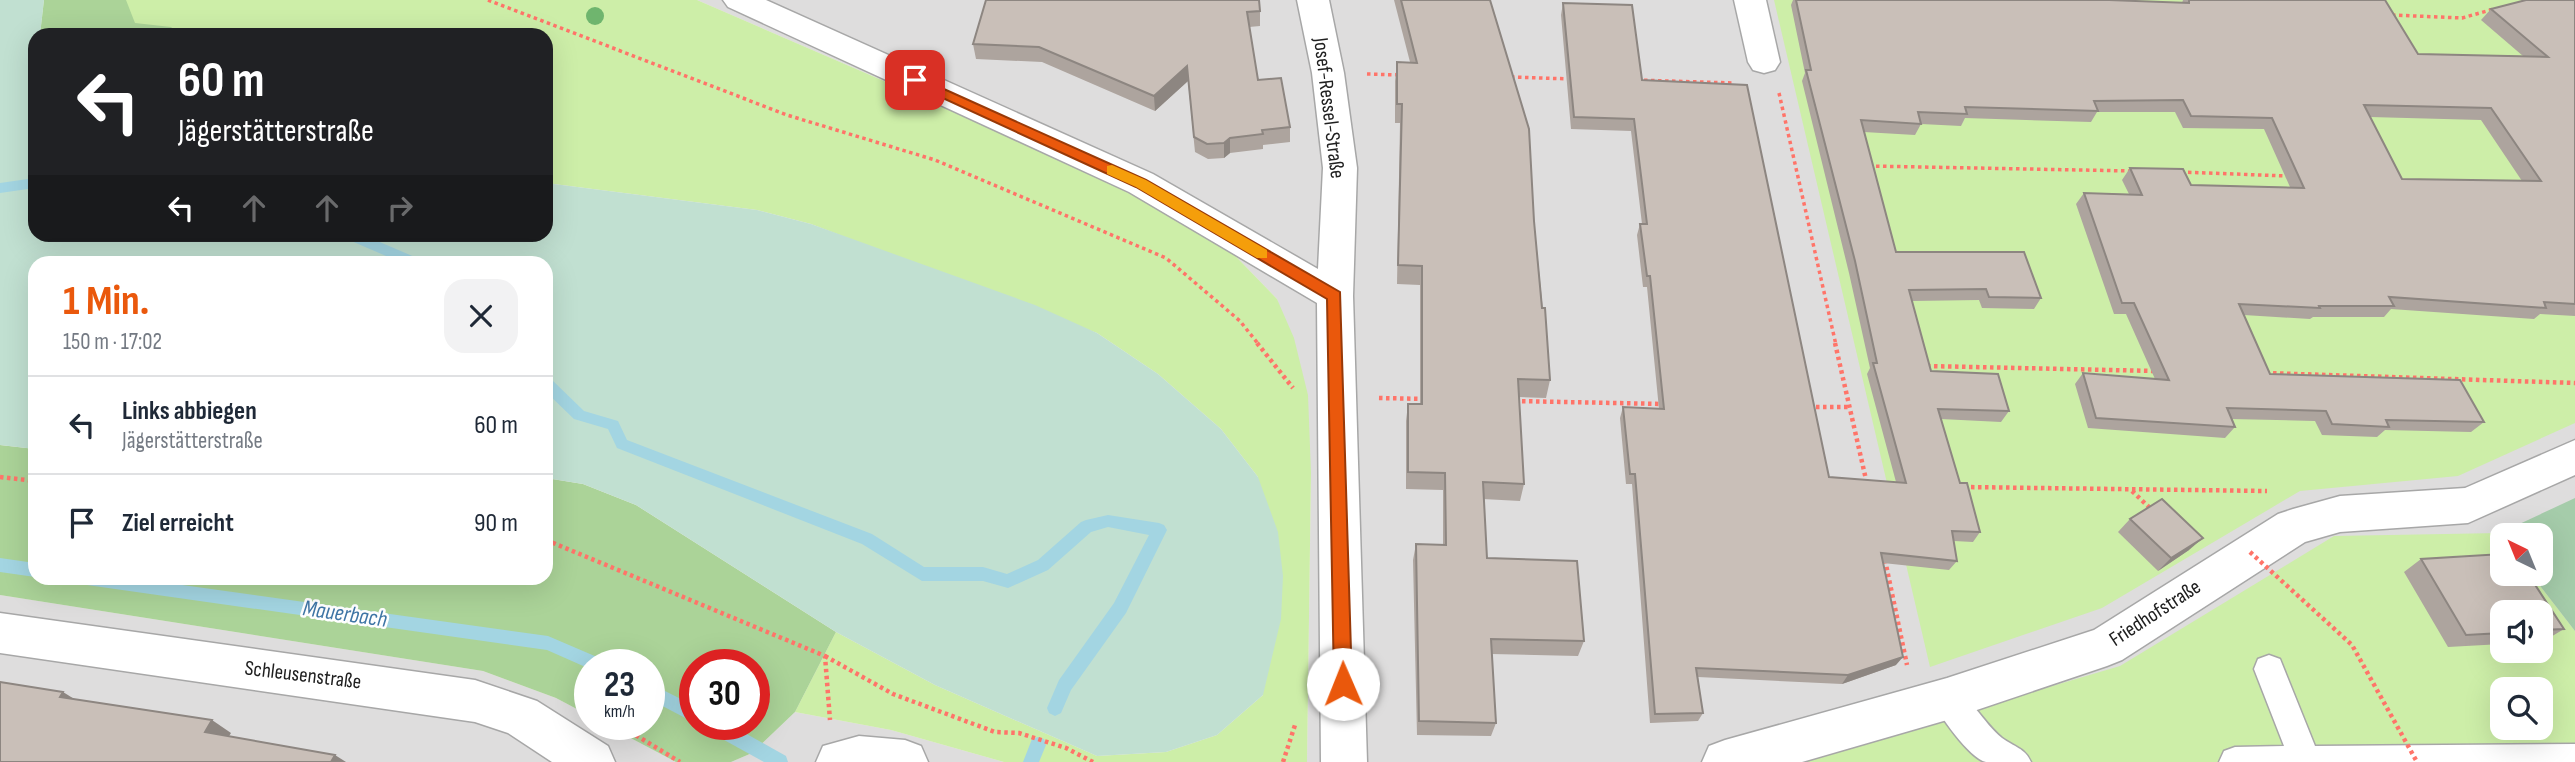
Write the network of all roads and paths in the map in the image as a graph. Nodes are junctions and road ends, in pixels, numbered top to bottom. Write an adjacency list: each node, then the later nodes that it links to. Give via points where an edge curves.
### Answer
1 (488, 0): 23 (path, via 787,115 935,160 1166,258 1240,321)
2 (739, 0): 18 (street, via 1141,183)
3 (1312, 0): 8 (street, Josef-Ressel-Straße)
4 (1750, 0): 7 (street)
5 (2501, 8): 6 (path, via 2462,18)
6 (2381, 15)
7 (1764, 62): 29 (path, via 1774,72)
8 (1328, 73): 9 (path); 18 (street, Josef-Ressel-Straße, via 1340,168)
9 (1409, 75)
10 (1505, 77): 11 (path)
11 (1573, 79)
12 (1627, 80): 13 (path)
13 (1736, 83)
14 (1858, 166): 15 (path)
15 (2145, 171)
16 (2172, 172): 17 (path)
17 (2294, 176)
18 (1335, 296): 24 (street, Josef-Ressel-Straße)
19 (1918, 366): 20 (path)
20 (2167, 372)
21 (2264, 374): 22 (path)
22 (2575, 383)
23 (1292, 385)
24 (1337, 397): 25 (path); 53 (street, Josef-Ressel-Straße)
25 (1434, 399)
26 (1503, 401): 27 (path)
27 (1670, 404)
28 (1795, 406): 29 (path)
29 (1850, 407): 33 (path)
30 (2575, 457): 40 (street, Friedhofstraße, via 2468,505 2340,514 2293,527)
31 (0, 477): 32 (path)
32 (28, 480)
33 (1868, 486)
34 (1957, 486): 35 (path)
35 (2131, 490): 36 (path); 37 (path)
36 (2280, 490)
37 (2159, 517)
38 (553, 543): 42 (path)
39 (1883, 552): 44 (path, via 1907,656)
40 (2250, 552): 44 (street, Friedhofstraße, via 2107,646); 57 (path, bridge, via 2352,645)
41 (0, 633): 49 (street, Schleusenstraße, via 475,701 521,716)
42 (825, 656): 46 (path); 52 (path, via 892,694 995,732 1019,733 1066,748)
43 (2269, 669): 47 (lane)
44 (1929, 704): 54 (street, Friedhofstraße); 55 (lane)
45 (644, 740): 50 (path)
46 (835, 742): 51 (street, via 859,758)
47 (2304, 759): 48 (lane); 56 (lane)
48 (2575, 759)
49 (592, 762)
50 (680, 762)
51 (905, 762)
52 (1093, 762)
53 (1344, 762)
54 (1726, 762)
55 (2015, 762)
56 (2235, 762)
57 (2417, 762)

